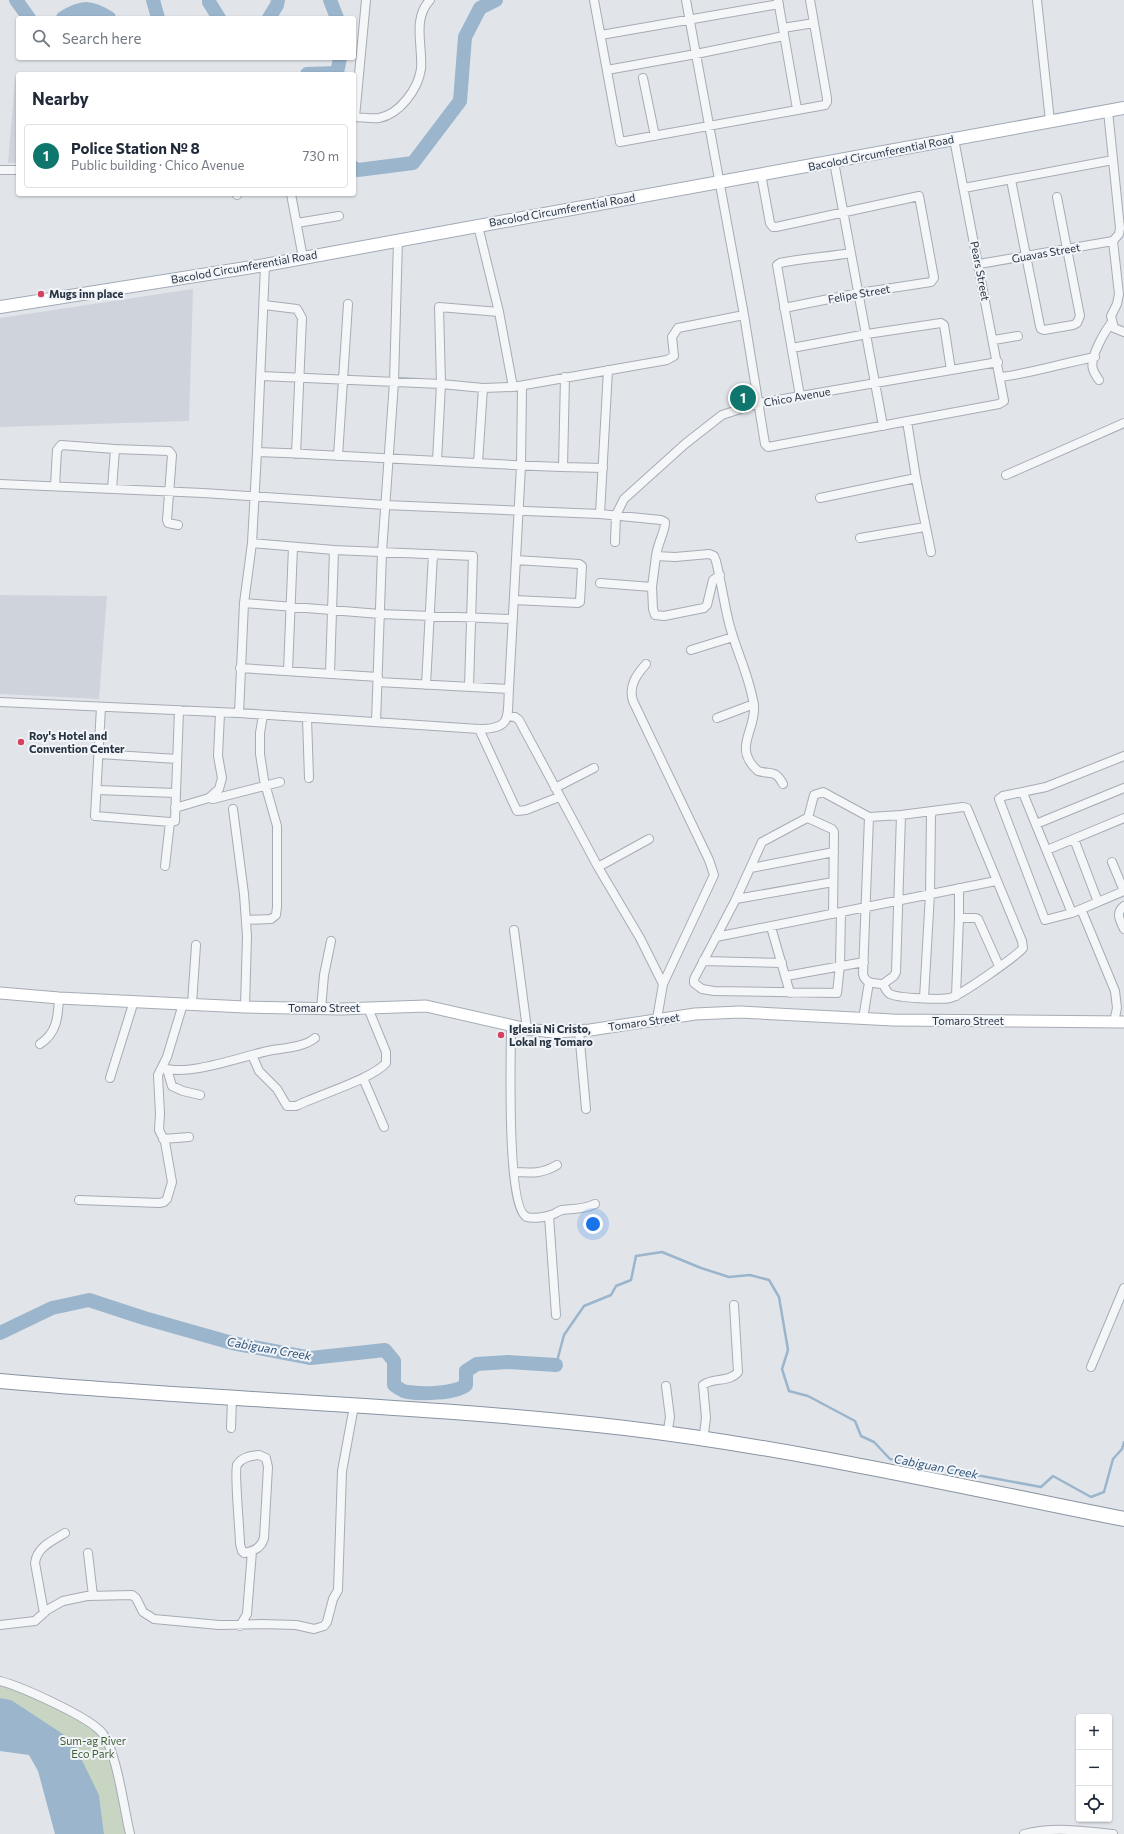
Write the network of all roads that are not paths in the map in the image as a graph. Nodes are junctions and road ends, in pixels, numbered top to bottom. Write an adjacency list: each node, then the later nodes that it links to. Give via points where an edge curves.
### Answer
1 (366, 0): 15 (street)
2 (430, 0): 19 (street, via 422,12 420,21 421,69 408,98 396,111 386,116)
3 (594, 0): 11 (street)
4 (686, 0): 8 (street)
5 (810, 0): 9 (street)
6 (1037, 0): 20 (street)
7 (778, 2): 8 (street); 10 (street)
8 (690, 20): 11 (street); 12 (street)
9 (814, 23): 10 (street); 17 (street, via 827,102)
10 (783, 32): 12 (street); 17 (street)
11 (601, 35): 13 (street)
12 (696, 54): 13 (street); 21 (street)
13 (607, 70): 22 (street, via 620,142)
14 (644, 78): 22 (street)
15 (356, 98)
16 (1124, 108): 18 (main road, Bacolod Circumferential Road)
17 (797, 109): 21 (street)
18 (1108, 111): 20 (main road, Bacolod Circumferential Road); 24 (street)
19 (356, 117)
20 (1050, 121): 23 (main road, Bacolod Circumferential Road)
21 (710, 127): 22 (street); 30 (street)
22 (655, 136)
23 (954, 139): 25 (main road, Bacolod Circumferential Road); 31 (street, Pears Street)
24 (1113, 160): 29 (street); 39 (street, via 1120,228)
25 (834, 162): 28 (main road, Bacolod Circumferential Road); 34 (street)
26 (0, 170): 27 (street)
27 (16, 170)
28 (761, 174): 30 (main road, Bacolod Circumferential Road); 34 (street, via 770,223 773,226)
29 (1011, 180): 31 (street); 42 (street)
30 (719, 182): 37 (main road, Bacolod Circumferential Road); 52 (street)
31 (964, 188): 45 (street, Pears Street)
32 (291, 196): 36 (street)
33 (1057, 197): 40 (street)
34 (844, 213): 41 (street); 46 (street, Felipe Street, via 919,196 934,280)
35 (339, 216): 36 (street)
36 (297, 224): 43 (street)
37 (478, 226): 38 (main road, Bacolod Circumferential Road); 51 (street)
38 (398, 240): 43 (main road, Bacolod Circumferential Road); 69 (street)
39 (1113, 241): 40 (street, Guavas Street); 53 (street, via 1119,294 1111,316)
40 (1067, 249): 42 (street, Guavas Street); 42 (street, via 1080,316 1077,324 1073,325 1041,329)
41 (851, 253): 46 (street); 50 (street, via 780,263 777,268)
42 (1027, 256): 45 (street, Guavas Street)
43 (303, 258): 44 (main road, Bacolod Circumferential Road)
44 (265, 264): 48 (street); 49 (main road, Bacolod Circumferential Road)
45 (979, 264): 57 (street, Pears Street)
46 (859, 293): 50 (street, Felipe Street); 55 (street)
47 (348, 304): 67 (street)
48 (264, 305): 63 (street); 66 (street, via 297,309 300,312)
49 (0, 307)
50 (784, 308): 58 (street)
51 (499, 312): 71 (street, via 439,307); 72 (street)
52 (744, 315): 61 (street, via 678,328 673,334 675,352 671,358); 76 (street)
53 (1112, 322): 54 (street, via 1114,328); 59 (street, via 1100,339)
54 (1124, 332)
55 (866, 334): 58 (street); 62 (street, via 941,323 944,325); 70 (street)
56 (1018, 336): 57 (street)
57 (994, 340): 60 (street, Pears Street)
58 (792, 348): 75 (street)
59 (1095, 357): 65 (street, via 1064,362 1030,373); 68 (street, via 1092,364)
60 (998, 362): 62 (street, Chico Avenue); 65 (street, Pears Street)
61 (608, 370): 64 (street); 89 (street)
62 (951, 370): 70 (street, Chico Avenue)
63 (261, 376): 66 (street); 81 (street)
64 (565, 377): 73 (street); 88 (street)
65 (1001, 377): 77 (street, Pears Street, via 1004,398 1002,403)
66 (300, 378): 67 (street); 82 (street)
67 (344, 380): 69 (street); 83 (street)
68 (1099, 380)
69 (394, 382): 71 (street); 84 (street)
70 (875, 383): 75 (street, Chico Avenue); 79 (street)
71 (441, 384): 74 (street); 85 (street)
72 (512, 387): 73 (street); 74 (street)
73 (522, 387): 87 (street)
74 (483, 388): 86 (street)
75 (800, 396): 76 (street, Chico Avenue)
76 (759, 403): 79 (street, via 765,444 768,447); 101 (street, Chico Avenue, via 722,415 685,444 624,499)
77 (907, 421): 79 (street); 91 (street)
78 (1124, 423): 90 (street)
79 (882, 426)
80 (115, 449): 93 (street, via 59,446); 94 (street); 95 (street, via 171,452)
81 (257, 452): 82 (street); 96 (street)
82 (296, 454): 83 (street)
83 (338, 456): 84 (street)
84 (389, 458): 85 (street); 98 (street)
85 (437, 461): 86 (street)
86 (478, 463): 87 (street)
87 (521, 466): 88 (street); 99 (street)
88 (563, 467): 89 (street)
89 (603, 468): 100 (street)
90 (1006, 475)
91 (916, 478): 97 (street); 103 (street)
92 (0, 484): 93 (street)
93 (55, 486): 94 (street)
94 (112, 489): 95 (street)
95 (169, 491): 96 (street); 102 (street, via 167,520)
96 (254, 497): 98 (street); 106 (street)
97 (820, 498)
98 (385, 505): 99 (street); 109 (street)
99 (518, 511): 100 (street); 113 (street)
100 (600, 514): 101 (street)
101 (616, 515): 105 (street, Chico Avenue); 112 (street, via 663,521 665,527 658,542)
102 (178, 525)
103 (925, 527): 104 (street); 110 (street)
104 (860, 538)
105 (615, 542)
106 (252, 543): 107 (street); 118 (street)
107 (293, 547): 108 (street); 119 (street)
108 (334, 550): 109 (street); 120 (street)
109 (382, 552): 111 (street); 121 (street)
110 (931, 552)
111 (433, 554): 122 (street); 123 (street, via 473,556)
112 (656, 556): 114 (street, via 709,554 714,556); 116 (street)
113 (516, 560): 117 (street); 117 (street, via 579,564 582,566 582,588 578,603)
114 (720, 575): 116 (street, via 713,580 704,608 664,616 655,615); 125 (street)
115 (600, 583): 116 (street)
116 (652, 587)
117 (514, 600): 124 (street)
118 (244, 603): 119 (street); 128 (street)
119 (290, 608): 120 (street); 129 (street)
120 (332, 611): 121 (street); 130 (street)
121 (380, 614): 122 (street); 131 (street)
122 (430, 616): 123 (street); 132 (street)
123 (471, 617): 124 (street); 133 (street)
124 (513, 619): 134 (street)
125 (733, 637): 126 (street); 136 (street)
126 (691, 650)
127 (646, 664): 206 (street, via 631,687 633,701 714,875)
128 (240, 668): 129 (street); 140 (street)
129 (288, 671): 130 (street)
130 (330, 673): 131 (street)
131 (378, 680): 132 (street); 145 (street)
132 (426, 685): 133 (street)
133 (469, 687): 134 (street)
134 (509, 689): 142 (street)
135 (0, 702): 137 (street)
136 (754, 704): 144 (street); 153 (street, via 754,715 746,738 746,754 758,771 775,773)
137 (101, 707): 138 (street); 147 (street)
138 (180, 710): 139 (street); 149 (street)
139 (220, 713): 140 (street); 161 (street, via 218,756 222,778 219,789)
140 (239, 713): 141 (street)
141 (263, 715): 143 (street); 154 (street, via 260,754)
142 (507, 716): 146 (street, via 503,725); 155 (street, via 519,720)
143 (307, 718): 145 (street); 151 (street)
144 (717, 718)
145 (376, 722): 146 (street)
146 (479, 729): 160 (street, via 517,811 526,810)
147 (99, 754): 149 (street); 157 (street)
148 (1124, 756): 159 (street, via 1054,784)
149 (177, 759): 158 (street)
150 (594, 768): 155 (street)
151 (309, 778)
152 (280, 782): 154 (street)
153 (783, 784)
154 (266, 786): 161 (street, via 214,799); 192 (street, via 277,826 276,915 267,920)
155 (555, 788): 160 (street)
156 (1124, 788): 170 (street)
157 (98, 790): 158 (street); 169 (street, via 95,816)
158 (175, 793): 162 (street)
159 (1023, 793): 170 (street); 190 (street, via 1002,796 999,801 1043,916 1045,920 1049,920)
160 (559, 796): 177 (street)
161 (209, 798): 162 (street)
162 (175, 808): 169 (street, via 175,821)
163 (233, 809): 192 (street)
164 (931, 812): 165 (street); 179 (street, via 967,808); 182 (street)
165 (902, 815): 166 (street); 184 (street)
166 (870, 817): 167 (street, via 823,792 814,795); 187 (street)
167 (808, 818): 174 (street, via 832,829); 178 (street, via 762,842)
168 (1124, 818): 172 (street)
169 (170, 822): 176 (street)
170 (1036, 824): 173 (street)
171 (649, 839): 177 (street)
172 (1074, 839): 173 (street); 185 (street)
173 (1047, 850): 190 (street)
174 (834, 852): 178 (street); 180 (street)
175 (1112, 862): 185 (street, via 1124,891)
176 (164, 866)
177 (598, 867): 206 (street, via 640,938)
178 (751, 868): 183 (street)
179 (996, 881): 181 (street); 203 (street, via 1023,944 1022,950)
180 (833, 882): 183 (street); 189 (street)
181 (959, 888): 182 (street); 191 (street)
182 (930, 894): 184 (street); 212 (street)
183 (736, 899): 196 (street)
184 (899, 901): 187 (street); 207 (street, via 896,972)
185 (1098, 902): 188 (street)
186 (1124, 906): 194 (street, via 1118,916)
187 (866, 907): 189 (street); 200 (street)
188 (1081, 909): 190 (street); 221 (street, via 1115,991)
189 (837, 913): 193 (street); 202 (street)
190 (1072, 913)
191 (960, 918): 203 (street, via 978,919); 210 (street)
192 (246, 920): 215 (street)
193 (771, 927): 196 (street); 201 (street)
194 (1124, 929)
195 (514, 930): 223 (street)
196 (716, 937): 199 (street)
197 (331, 941): 218 (street)
198 (196, 945): 214 (street)
199 (703, 961): 201 (street); 208 (street, via 694,979 694,983 702,989)
200 (864, 962): 202 (street); 205 (street, via 864,978)
201 (782, 963): 204 (street)
202 (840, 965): 204 (street); 208 (street, via 837,994)
203 (999, 966): 210 (street)
204 (786, 976): 208 (street)
205 (869, 982): 207 (street); 220 (street)
206 (663, 984): 219 (street)
207 (883, 984): 212 (street, via 888,993 894,996)
208 (790, 992)
209 (0, 993): 211 (street, Tomaro Street)
210 (956, 996): 212 (street)
211 (59, 998): 213 (street, Tomaro Street); 226 (street, via 56,1027)
212 (924, 998)
213 (134, 1001): 214 (street, Tomaro Street); 229 (street)
214 (188, 1004): 215 (street, Tomaro Street); 228 (street)
215 (245, 1007): 218 (street, Tomaro Street)
216 (1124, 1007): 221 (street)
217 (368, 1008): 218 (street, Tomaro Street); 222 (street, Tomaro Street, via 426,1006); 230 (street, via 386,1052 386,1063 382,1068)
218 (321, 1009)
219 (657, 1019): 220 (street, Tomaro Street, via 740,1012); 224 (street, Tomaro Street)
220 (863, 1019): 221 (street, Tomaro Street)
221 (1118, 1019)
222 (511, 1025): 223 (street, Tomaro Street); 237 (street, via 510,1118)
223 (527, 1029): 224 (street, Tomaro Street)
224 (579, 1031): 232 (street)
225 (314, 1038): 227 (street, via 308,1043)
226 (40, 1044)
227 (252, 1056): 228 (street, via 184,1070); 230 (street, via 259,1071 277,1089 287,1106 291,1107)
228 (165, 1068): 231 (street, via 172,1086); 235 (street, via 159,1070 158,1075 158,1125)
229 (110, 1078)
230 (362, 1078): 233 (street)
231 (200, 1095)
232 (586, 1109)
233 (384, 1127)
234 (189, 1137): 235 (street)
235 (163, 1139): 238 (street, via 172,1182 164,1202)
236 (557, 1165): 237 (street, via 535,1174)
237 (514, 1172): 240 (street, via 514,1187 522,1213 527,1217)
238 (78, 1200)
239 (595, 1204): 240 (street, via 582,1209 562,1210)
240 (549, 1216): 243 (street)
241 (1124, 1288): 244 (street)
242 (734, 1305): 252 (street, via 738,1372 731,1378 703,1385 706,1418)
243 (556, 1315)
244 (1091, 1368)
245 (0, 1381): 248 (highway)
246 (666, 1386): 251 (street, via 670,1417)
247 (0, 1389): 248 (highway)
248 (231, 1400): 249 (highway); 250 (street)
249 (354, 1408): 251 (highway, via 492,1416); 262 (street, via 342,1472 338,1590 333,1599 328,1622 314,1629 296,1625)
250 (231, 1428)
251 (667, 1436): 252 (highway)
252 (703, 1442): 253 (highway, via 807,1455)
253 (957, 1488): 254 (highway); 255 (highway)
254 (1124, 1519)
255 (1124, 1525)
256 (65, 1534): 260 (street, via 46,1545 36,1555 35,1563)
257 (252, 1551): 257 (street, via 258,1549 264,1538 268,1468 266,1458 259,1455 242,1460 235,1472 240,1547 244,1553); 262 (street, via 247,1614)
258 (88, 1553): 259 (street)
259 (93, 1596): 260 (street, via 63,1601); 262 (street, via 132,1595 143,1612 154,1619)
260 (44, 1613): 261 (street, via 35,1621)
261 (0, 1624)
262 (240, 1626)
263 (0, 1681): 264 (street, via 57,1705 103,1732 113,1756)
264 (130, 1834)
265 (1024, 1834): 266 (street, via 1043,1829)
266 (1113, 1834)

